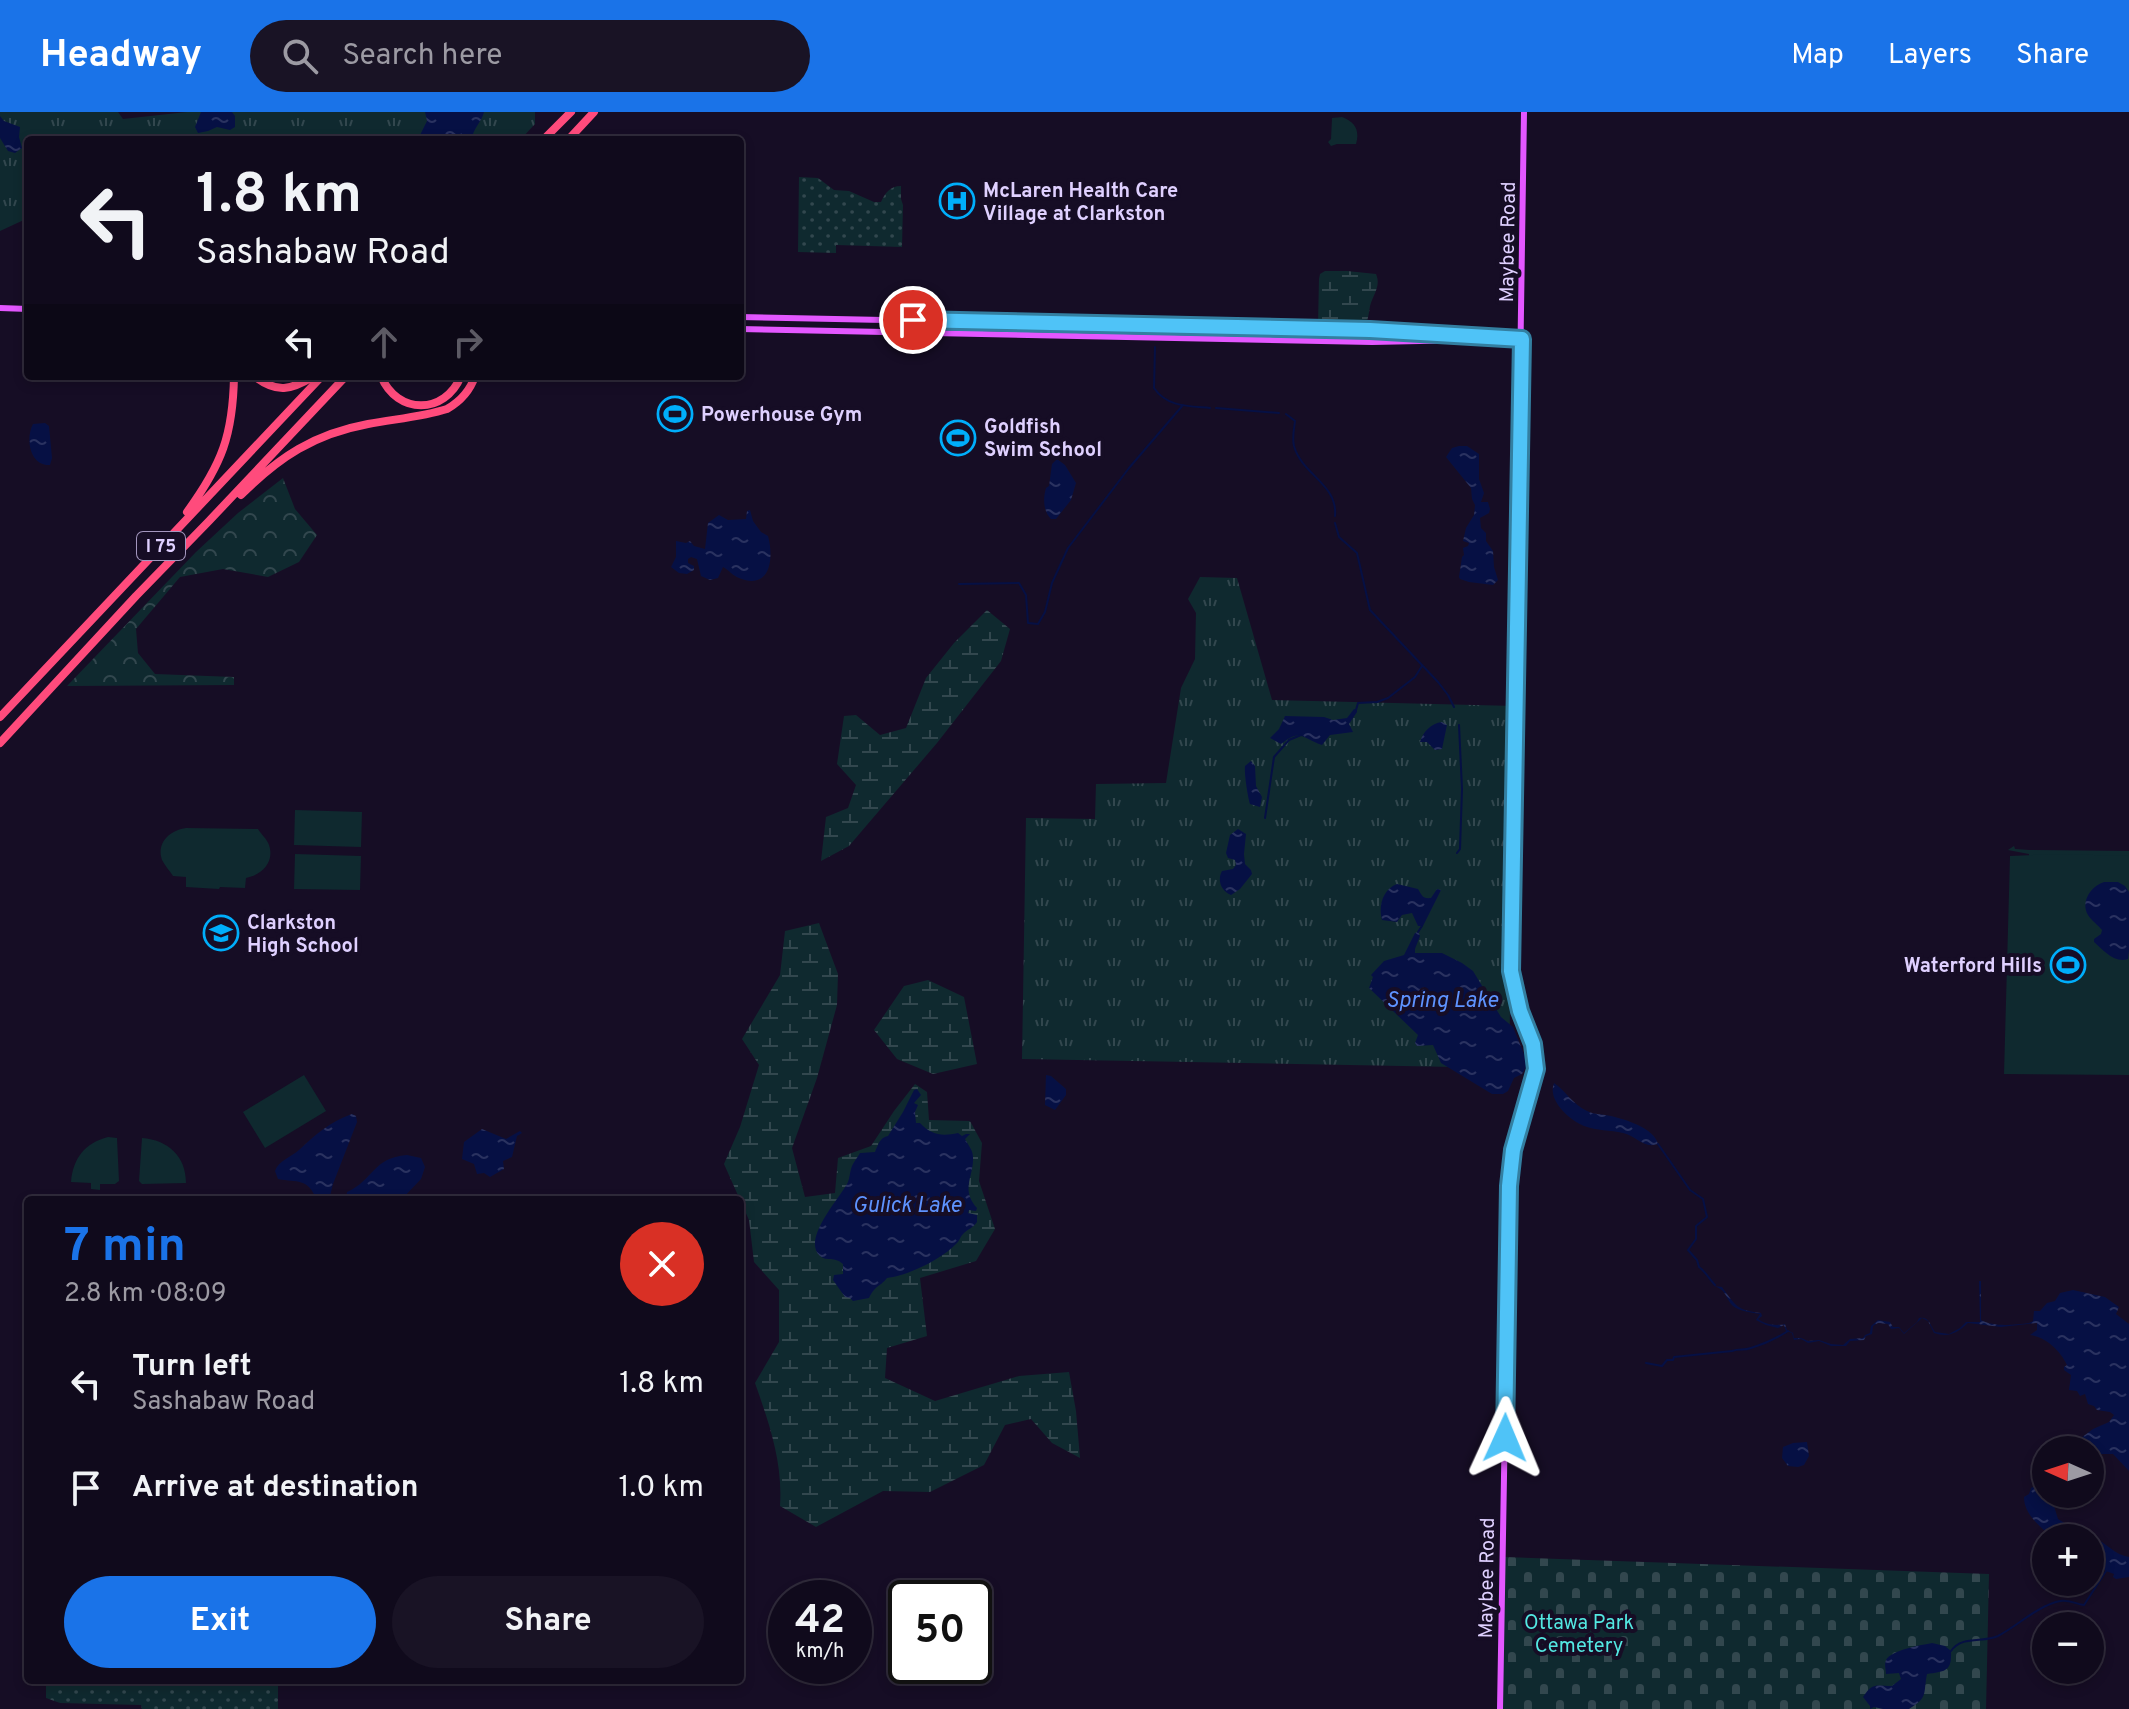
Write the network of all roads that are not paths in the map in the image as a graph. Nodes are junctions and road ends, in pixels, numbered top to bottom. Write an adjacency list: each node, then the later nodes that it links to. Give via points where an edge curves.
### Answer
1 (571, 112): 4 (highway)
2 (594, 112): 5 (highway)
3 (1524, 112): 26 (main road, Maybee Road)
4 (547, 136)
5 (572, 136)
6 (0, 308): 7 (main road)
7 (24, 309)
8 (744, 317): 9 (main road)
9 (793, 318): 10 (main road); 18 (main road, via 793,326)
10 (836, 319): 11 (main road); 19 (main road, via 828,323)
11 (987, 322): 12 (main road); 21 (main road, via 989,330)
12 (1030, 323): 13 (main road); 22 (main road, via 1019,327)
13 (1083, 324): 14 (main road); 23 (main road, via 1085,333)
14 (1170, 326): 15 (main road); 24 (main road, via 1157,330)
15 (1251, 328): 17 (main road); 27 (main road, via 1257,335)
16 (744, 329): 18 (main road)
17 (1309, 329): 20 (main road); 28 (main road)
18 (786, 330): 19 (main road)
19 (829, 331): 21 (main road)
20 (1405, 331): 25 (main road); 29 (main road, via 1408,337)
21 (982, 335): 22 (main road)
22 (1019, 335): 23 (main road)
23 (1076, 337): 24 (main road)
24 (1159, 338): 27 (main road)
25 (1488, 339): 26 (main road); 29 (main road)
26 (1522, 339): 42 (main road, Maybee Road, via 1511,971 1536,1069 1513,1150 1509,1186)
27 (1248, 340): 28 (main road)
28 (1304, 341): 29 (main road)
29 (1400, 342)
30 (234, 380): 39 (highway, via 228,433 212,476)
31 (260, 380): 32 (highway, via 285,389)
32 (308, 380)
33 (318, 380): 39 (highway, I 75)
34 (342, 380): 38 (highway, I 75)
35 (383, 380): 36 (highway, via 398,399 422,405 446,397)
36 (459, 380)
37 (473, 380): 38 (highway, via 467,393 447,409 342,430 293,451)
38 (209, 521): 41 (highway, I 75)
39 (154, 553): 40 (highway, I 75)
40 (0, 717)
41 (0, 743)
42 (1500, 1709)

